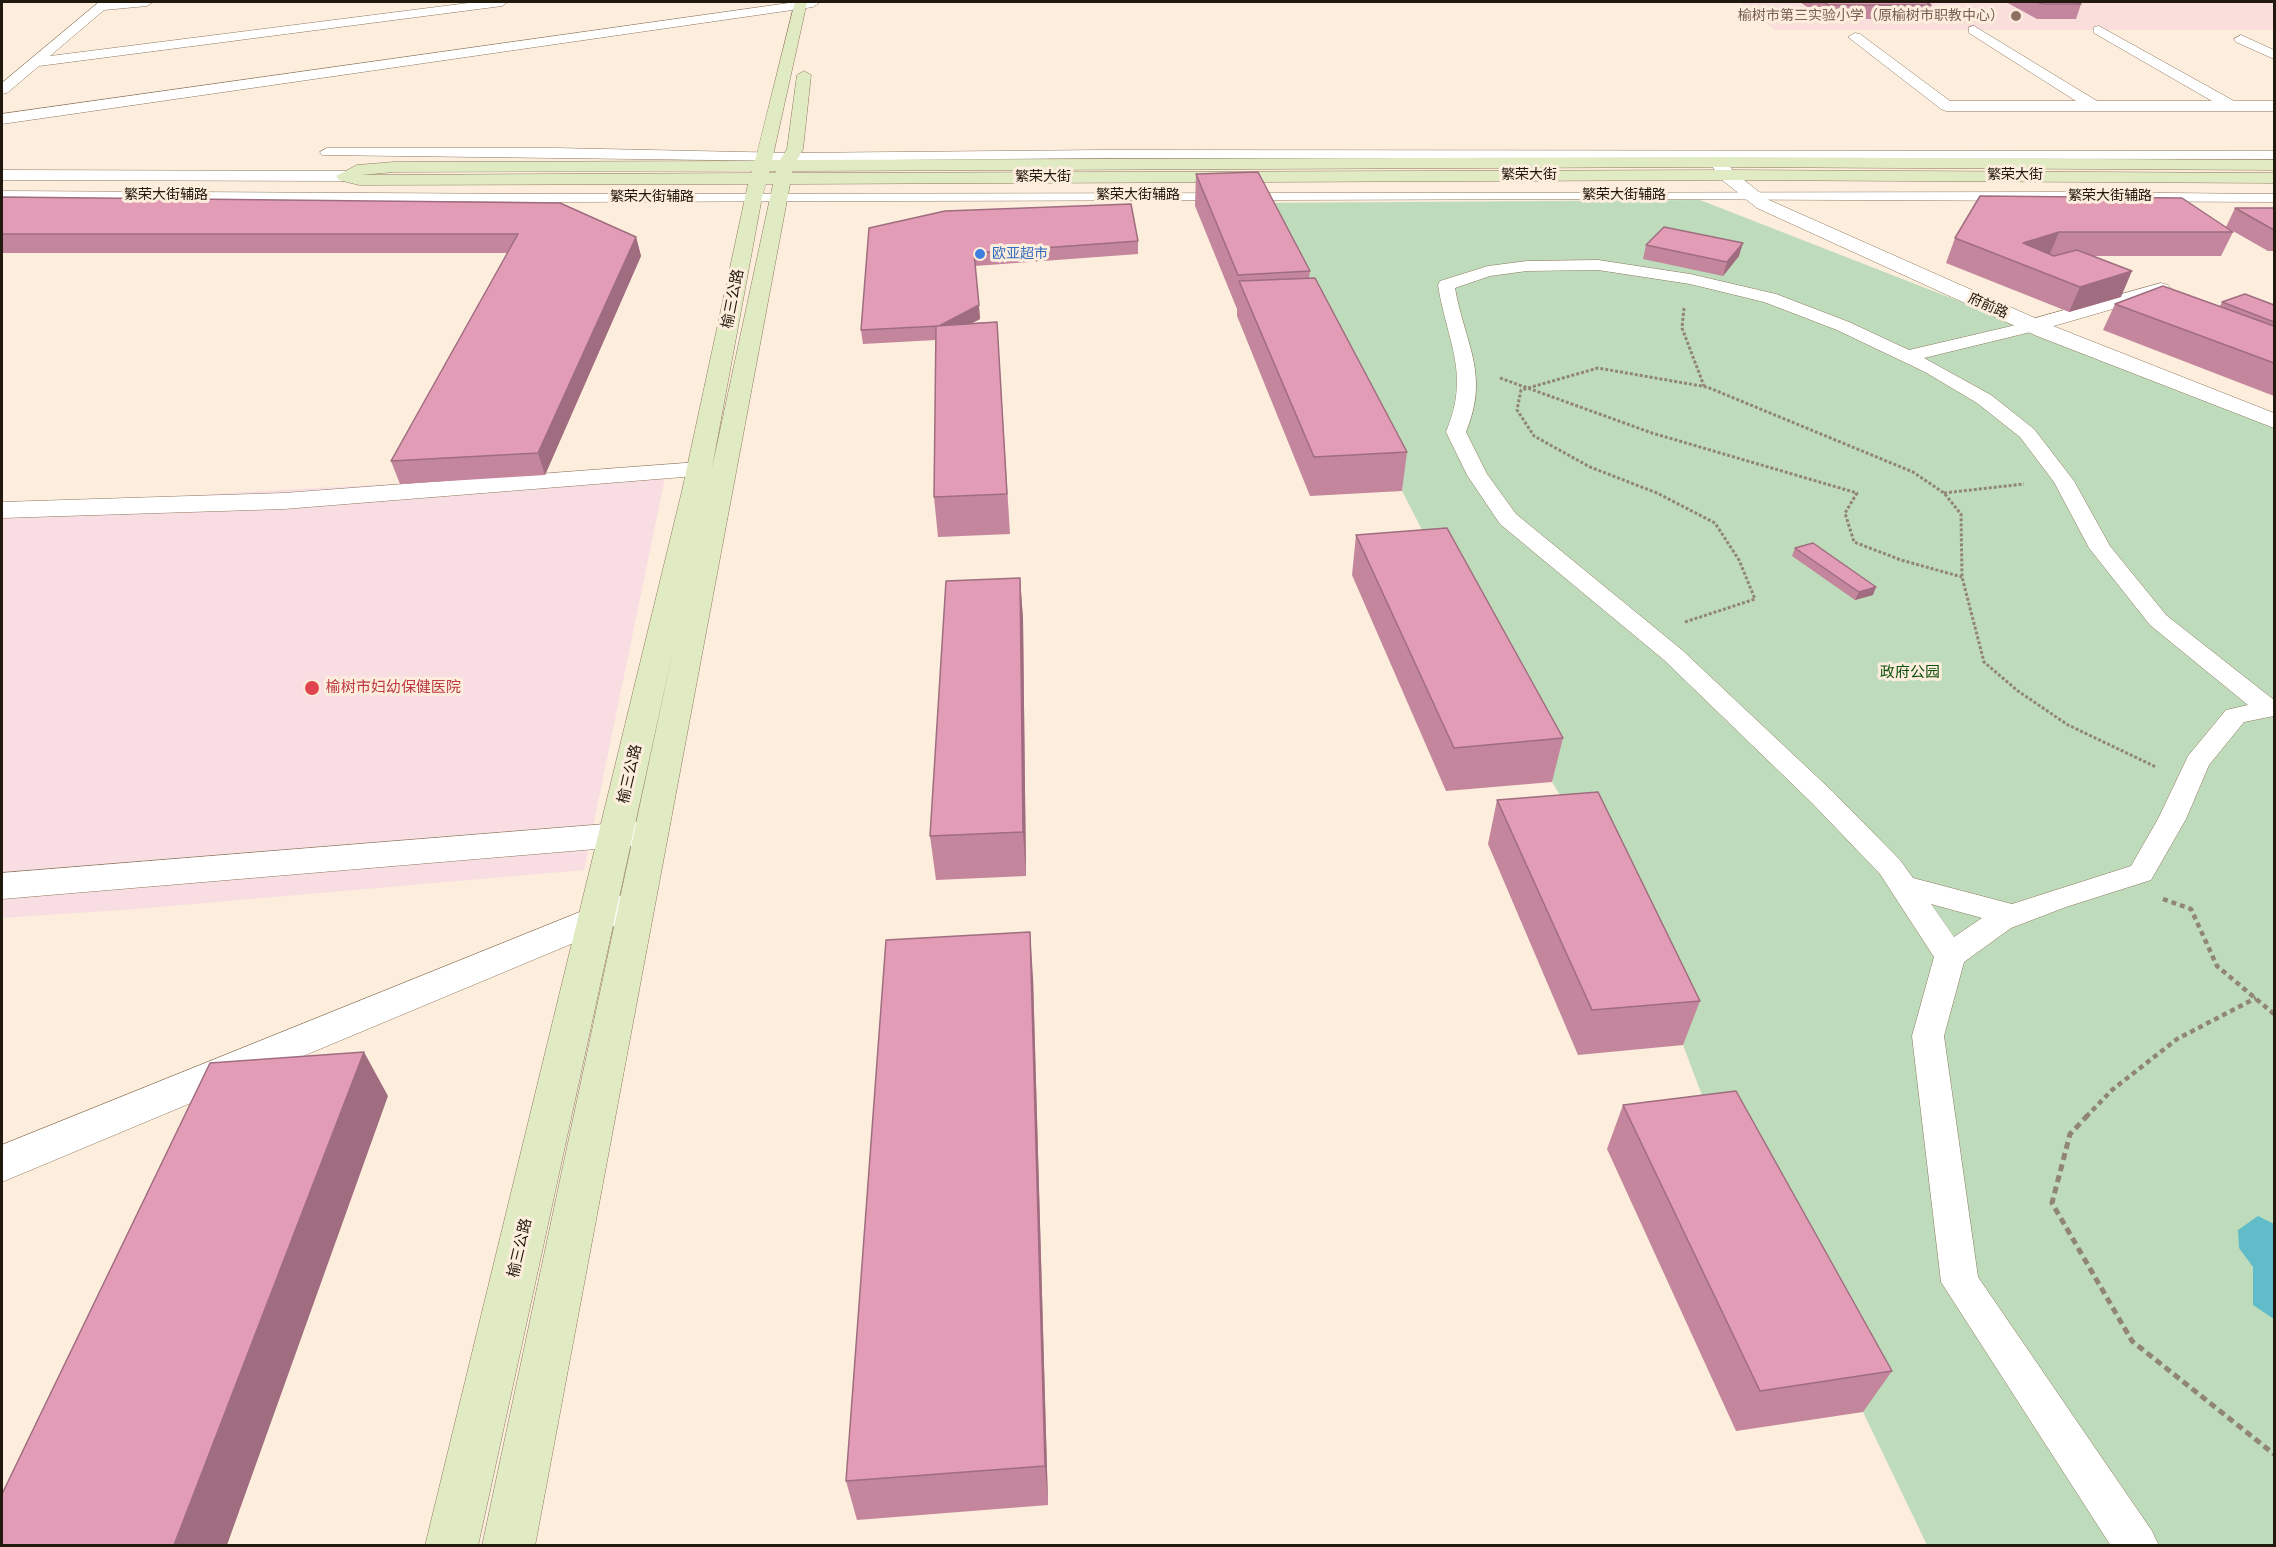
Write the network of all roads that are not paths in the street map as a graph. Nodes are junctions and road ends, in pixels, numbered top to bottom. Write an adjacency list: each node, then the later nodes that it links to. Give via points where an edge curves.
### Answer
1 (147, 2): 4 (street)
2 (502, 2): 10 (street)
3 (806, 3): 15 (street); 21 (main road, 榆三公路)
4 (102, 4): 10 (street)
5 (1974, 30): 12 (street)
6 (2099, 30): 13 (street)
7 (1855, 37): 12 (street, via 1946,106)
8 (2241, 39): 9 (street)
9 (2274, 55)
10 (32, 63): 11 (street)
11 (2, 90)
12 (2094, 106): 13 (street)
13 (2233, 106): 14 (street)
14 (2274, 106)
15 (2, 119)
16 (327, 152): 21 (lane, 繁荣大街辅路)
17 (2274, 155): 21 (lane, 繁荣大街辅路, via 1164,154)
18 (2274, 165): 20 (main road, 繁荣大街)
19 (569, 167): 21 (main road); 21 (lane); 23 (main road, via 371,168)
20 (1722, 168): 21 (main road, 繁荣大街); 24 (main road, 繁荣大街); 26 (street, 府前路)
21 (768, 173): 23 (main road, via 359,180); 25 (lane, 繁荣大街辅路); 26 (lane, 繁荣大街辅路); 32 (main road, 榆三公路); 35 (main road, 榆三公路)
22 (2, 175): 23 (street)
23 (345, 176)
24 (2274, 177)
25 (2, 195)
26 (1751, 195): 27 (lane, 繁荣大街辅路); 29 (street, 府前路, via 1763,204)
27 (2274, 198)
28 (2161, 289): 29 (street)
29 (2033, 326): 30 (lane); 31 (street, 府前路)
30 (1908, 356): 34 (lane, via 1984,399 2027,433 2064,480 2100,548 2158,620); 38 (lane, via 1770,298 1690,279 1599,265 1488,271 1446,285 1449,311 1467,369 1467,402 1456,432 1477,475 1508,519 1648,635 1822,797 1890,867)
31 (2274, 421)
32 (699, 470): 33 (street, via 284,501); 36 (main road, 榆三公路)
33 (2, 510)
34 (2271, 708): 40 (lane, via 2235,716 2197,762 2172,819 2140,873)
35 (651, 832): 36 (street); 39 (main road, 榆三公路)
36 (616, 835): 37 (street); 41 (main road, 榆三公路)
37 (2, 886)
38 (1903, 886): 40 (lane); 42 (lane)
39 (637, 902): 41 (street); 45 (main road, 榆三公路)
40 (2013, 915): 42 (lane)
41 (596, 920): 43 (street); 44 (main road, 榆三公路)
42 (1950, 956): 46 (lane, via 1928,1036 1960,1282)
43 (2, 1164)
44 (451, 1545)
45 (508, 1545)
46 (2138, 1545)

